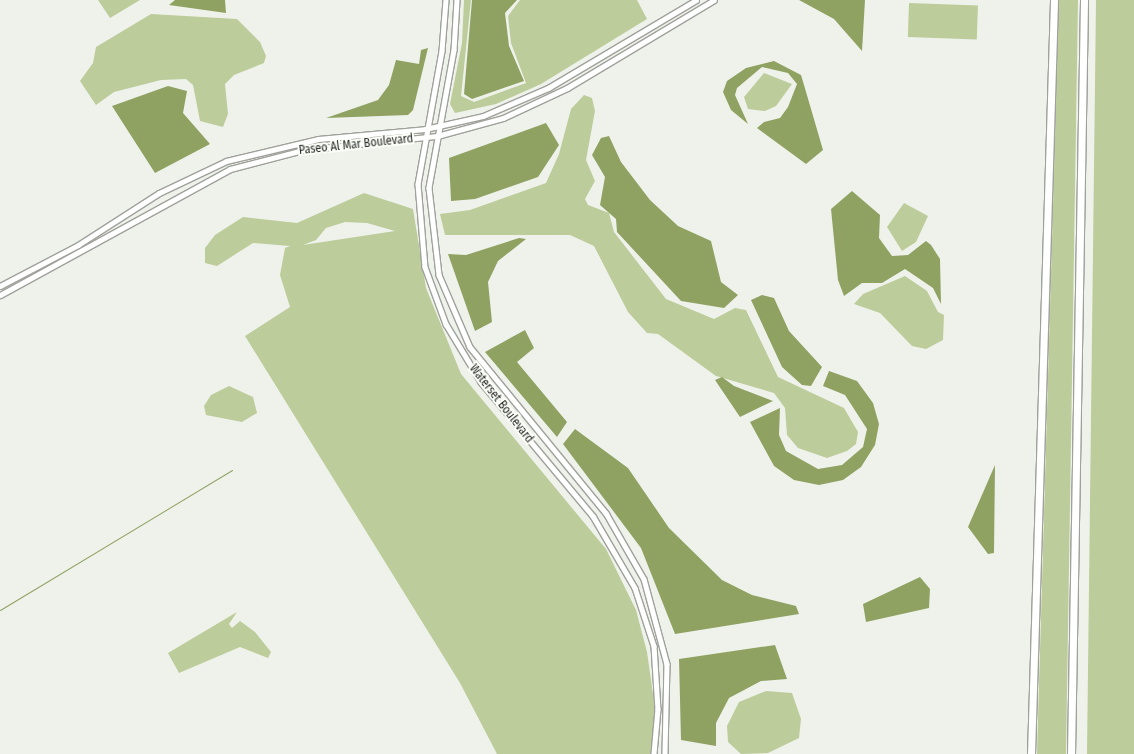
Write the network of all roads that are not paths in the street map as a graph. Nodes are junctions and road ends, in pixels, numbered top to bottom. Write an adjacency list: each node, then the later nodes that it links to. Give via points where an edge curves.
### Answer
1 (446, 0): 8 (street, Waterset Boulevard, via 442,51)
2 (457, 0): 7 (street, Waterset Boulevard, via 454,50)
3 (696, 0): 7 (main road, Paseo Al Mar Boulevard, via 548,88 499,110)
4 (714, 0): 9 (main road, Paseo Al Mar Boulevard, via 543,100)
5 (1054, 0): 15 (highway)
6 (1084, 0): 16 (highway)
7 (440, 126): 8 (main road, Paseo Al Mar Boulevard); 9 (street, Waterset Boulevard)
8 (425, 129): 10 (street, Waterset Boulevard); 11 (main road, Paseo Al Mar Boulevard, via 318,139 226,161 167,189 78,245)
9 (437, 136): 10 (main road, Paseo Al Mar Boulevard); 14 (street, Waterset Boulevard, via 429,202 439,275 448,302 493,380 606,513 644,579 667,664)
10 (424, 139): 12 (main road, Paseo Al Mar Boulevard, via 304,150 230,169 165,201 72,259); 13 (street, Waterset Boulevard, via 418,184 420,240 435,298 481,382 593,516 635,588 655,661 658,709)
11 (0, 286)
12 (0, 295)
13 (654, 754)
14 (665, 754)
15 (1031, 754)
16 (1071, 754)

